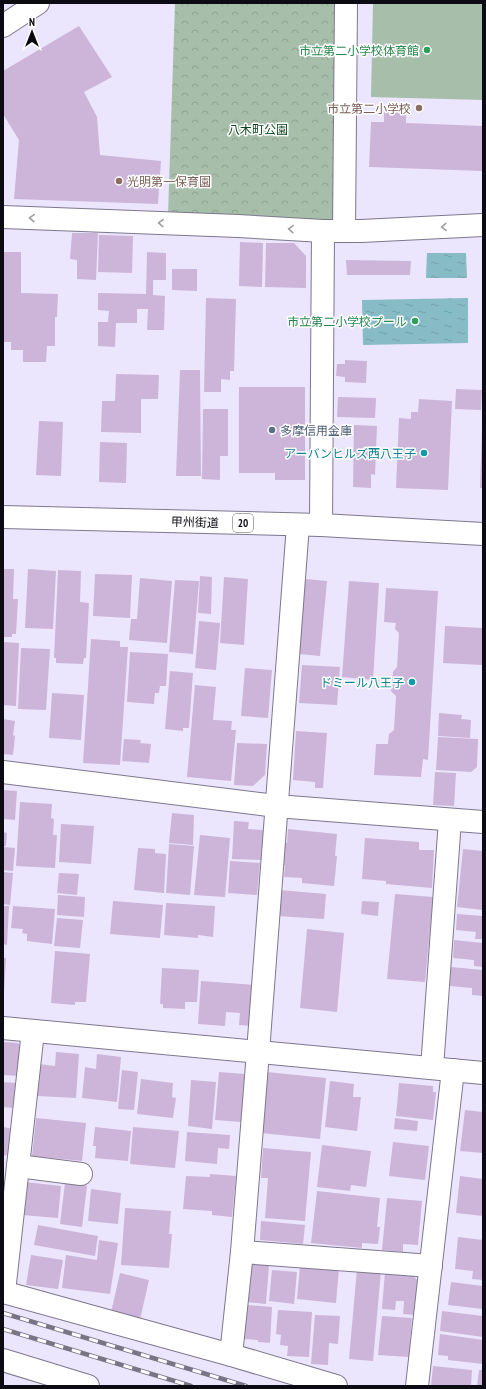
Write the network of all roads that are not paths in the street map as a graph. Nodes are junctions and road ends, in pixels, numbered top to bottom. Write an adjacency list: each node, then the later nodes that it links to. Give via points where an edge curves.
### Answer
1 (38, 3): 3 (main road)
2 (346, 3): 6 (main road)
3 (3, 26)
4 (3, 217): 6 (main road, one-way to 4)
5 (483, 224): 6 (main road, one-way to 6)
6 (334, 231): 9 (main road)
7 (3, 517): 8 (main road, 甲州街道 / 20)
8 (298, 525): 9 (main road, 甲州街道 / 20); 12 (main road)
9 (321, 525): 10 (main road, 甲州街道 / 20)
10 (483, 534)
11 (3, 772): 12 (main road)
12 (276, 806): 13 (main road); 17 (main road)
13 (450, 820): 14 (main road); 18 (main road)
14 (483, 822)
15 (3, 1028): 16 (main road)
16 (33, 1031): 17 (main road); 21 (main road)
17 (258, 1052): 18 (main road); 23 (main road)
18 (432, 1068): 19 (main road)
19 (453, 1070): 20 (main road); 24 (main road)
20 (483, 1073)
21 (18, 1166): 22 (main road); 25 (main road)
22 (81, 1174)
23 (242, 1252): 24 (main road); 26 (main road)
24 (431, 1266): 30 (main road)
25 (4, 1292): 26 (main road)
26 (231, 1355): 29 (main road)
27 (3, 1360): 28 (main road)
28 (88, 1386)
29 (336, 1386)
30 (417, 1386)

